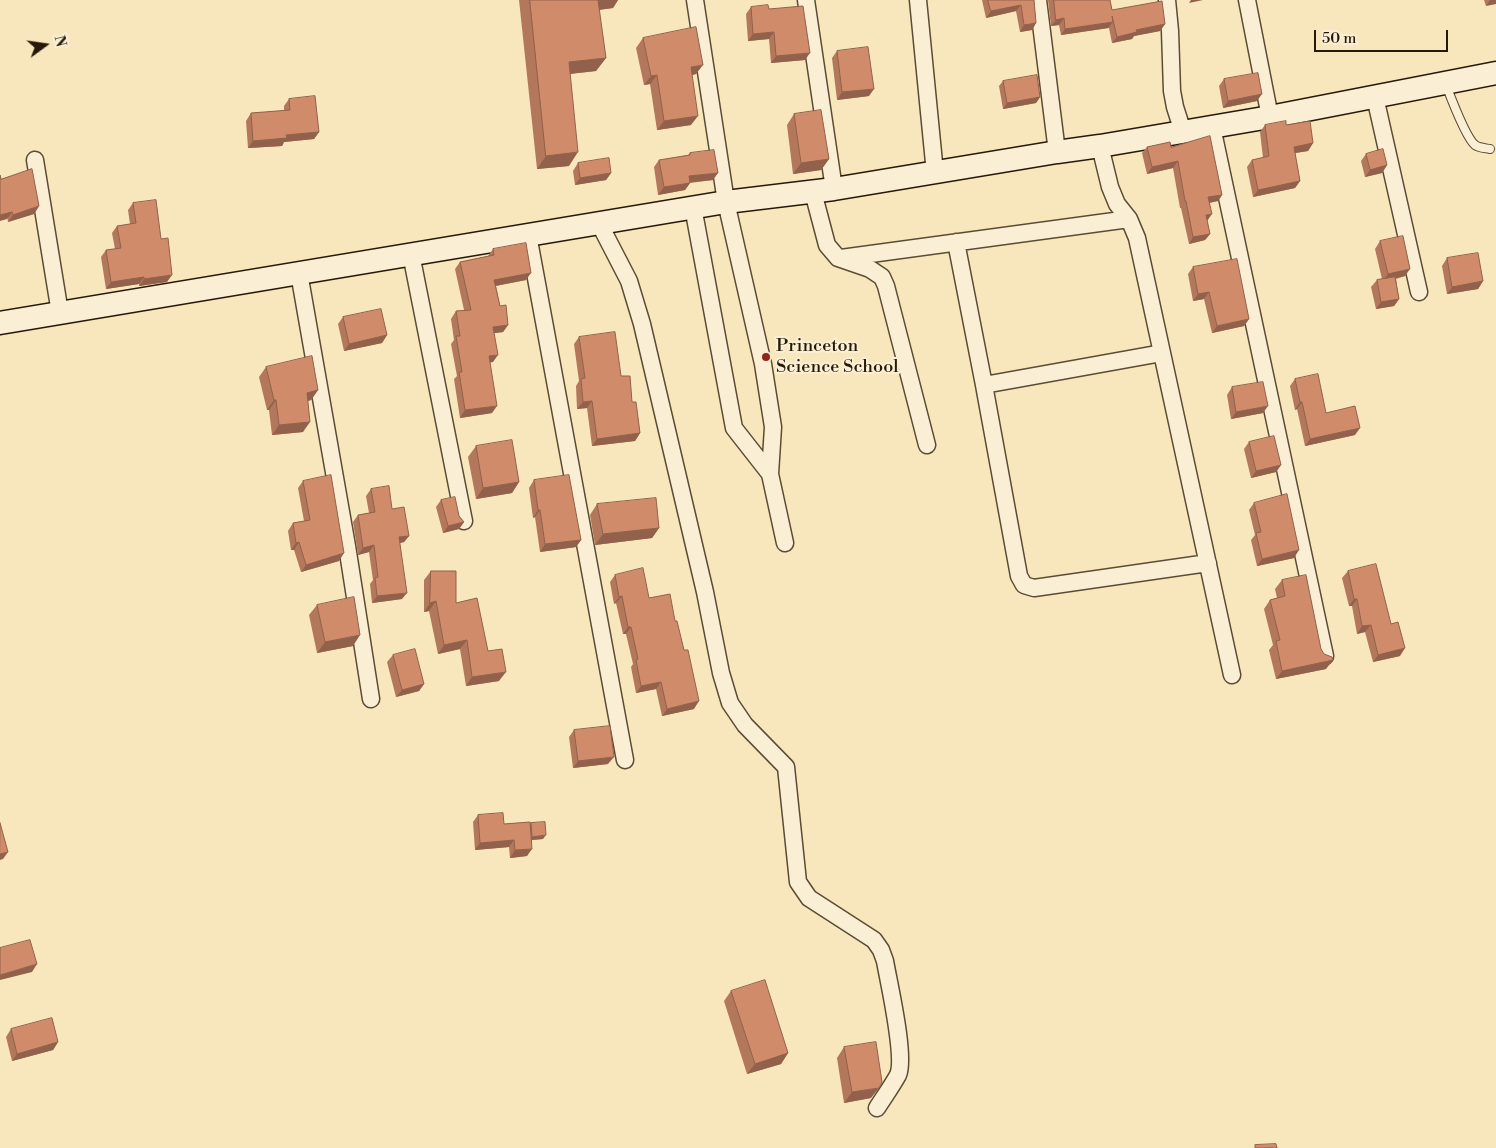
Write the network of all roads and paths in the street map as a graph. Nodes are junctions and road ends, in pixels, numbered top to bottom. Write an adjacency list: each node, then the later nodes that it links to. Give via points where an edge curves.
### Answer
1 (694, 0): 19 (street)
2 (806, 0): 18 (street)
3 (918, 0): 17 (street)
4 (1038, 0): 15 (street)
5 (1167, 0): 12 (street, via 1172,91)
6 (1247, 0): 10 (street)
7 (1496, 73): 8 (street)
8 (1446, 83): 9 (street); 14 (lane, via 1472,142)
9 (1375, 97): 10 (street); 28 (street)
10 (1270, 117): 11 (street)
11 (1212, 127): 12 (street); 38 (street)
12 (1183, 132): 13 (street)
13 (1100, 146): 15 (street); 21 (street, via 1110,188)
14 (1490, 150)
15 (1057, 152): 17 (street)
16 (35, 160): 29 (street)
17 (935, 173): 18 (street)
18 (823, 191): 19 (street); 26 (street, via 827,245)
19 (726, 202): 20 (street); 34 (street, via 773,428)
20 (694, 207): 22 (street); 34 (street, via 734,428)
21 (1129, 219): 24 (street); 31 (street, via 1137,238)
22 (598, 223): 23 (street); 42 (street, via 629,280 642,324 730,703 745,725 786,767 798,882 809,898 874,940 885,961 900,1064 898,1074)
23 (528, 235): 25 (street); 41 (street)
24 (956, 242): 26 (street); 32 (street)
25 (411, 254): 27 (street); 35 (street)
26 (838, 258): 33 (street, via 870,269 882,277)
27 (299, 273): 29 (street); 40 (street)
28 (1419, 292)
29 (60, 313): 30 (street)
30 (0, 323)
31 (1162, 353): 32 (street); 37 (street)
32 (984, 385): 37 (street, via 1019,576 1024,586 1034,588)
33 (927, 445)
34 (770, 474): 36 (street)
35 (464, 521)
36 (785, 543)
37 (1208, 563): 39 (street)
38 (1325, 656)
39 (1232, 674)
40 (371, 699)
41 (625, 760)
42 (877, 1108)

